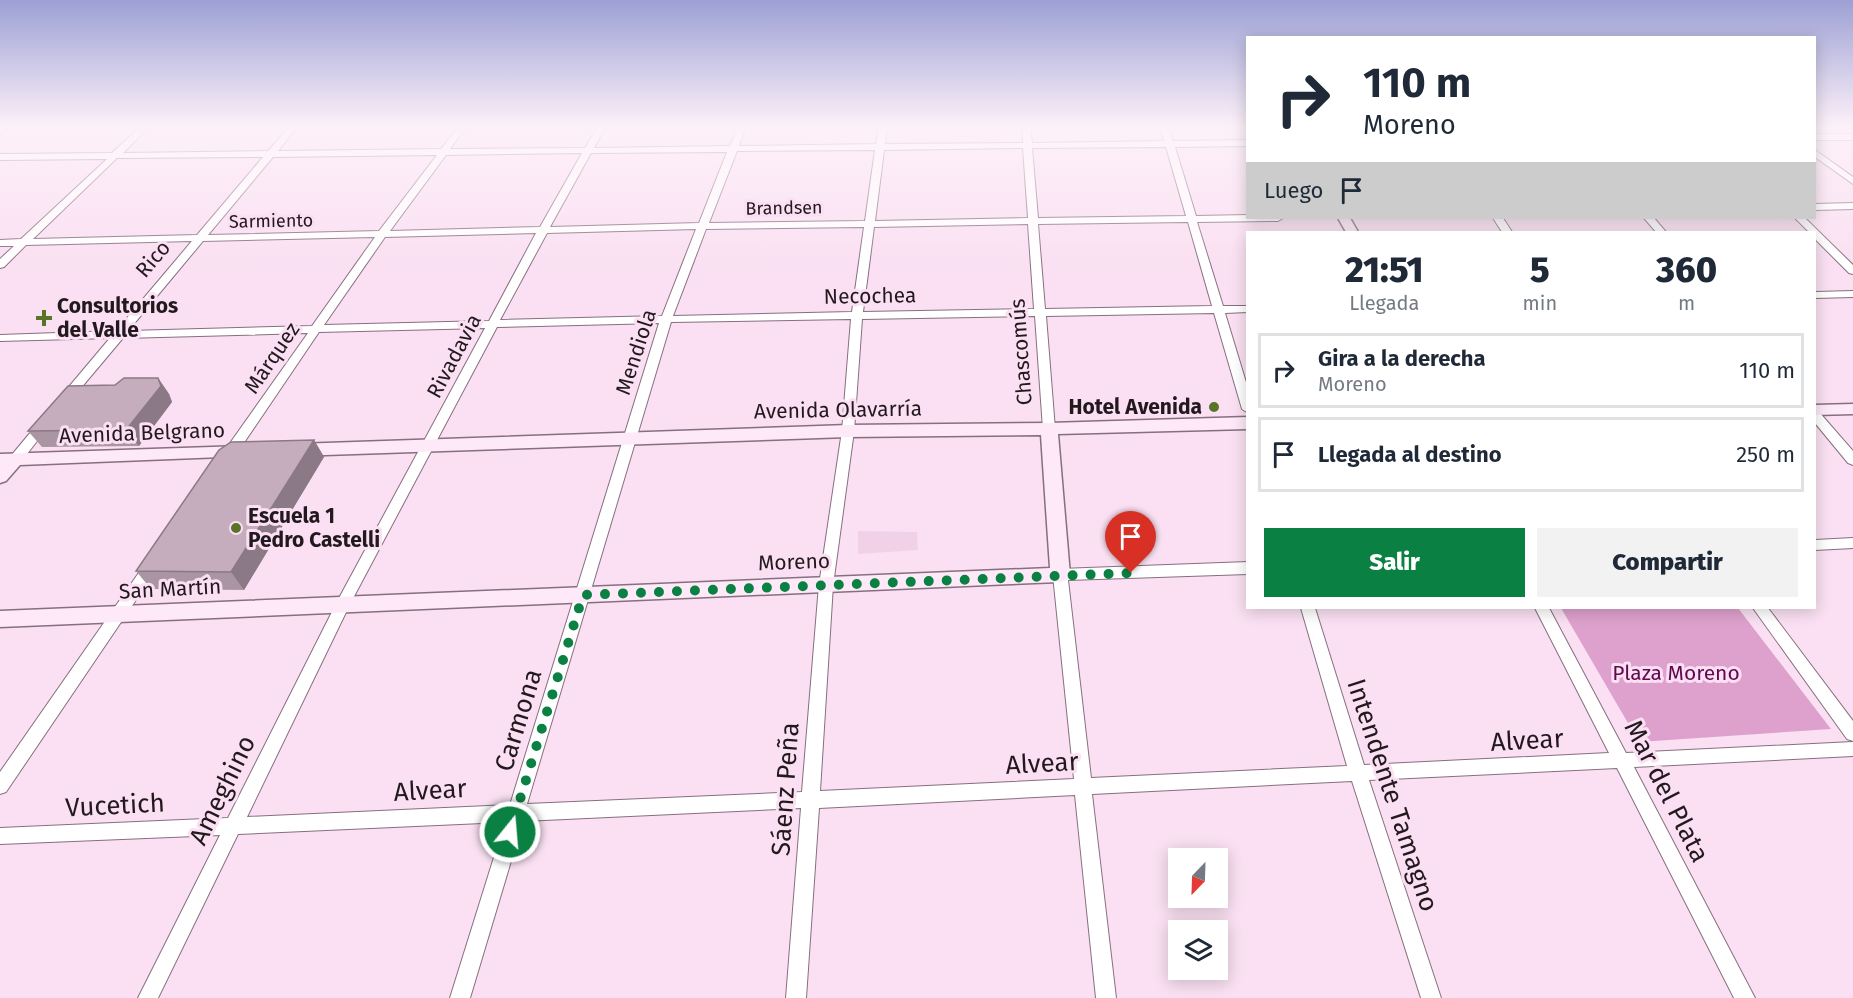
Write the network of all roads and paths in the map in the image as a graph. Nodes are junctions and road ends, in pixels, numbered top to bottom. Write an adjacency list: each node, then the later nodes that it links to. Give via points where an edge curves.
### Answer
1 (96, 173): 25 (street)
2 (255, 173): 23 (street, Rico)
3 (429, 173): 22 (street, Márquez)
4 (575, 173): 18 (street, Rivadavia)
5 (723, 173): 17 (street, Mendiola)
6 (877, 173): 16 (street, Sáenz Peña)
7 (1030, 173): 15 (street, Chascomús)
8 (1178, 173): 12 (street)
9 (1853, 206): 10 (street)
10 (1816, 207)
11 (1246, 218): 12 (street, Brandsen)
12 (1191, 219): 15 (street, Brandsen); 30 (street)
13 (1650, 219): 19 (street)
14 (1801, 219): 20 (street)
15 (1034, 221): 16 (street, Brandsen); 32 (street, Chascomús)
16 (870, 223): 17 (street, Brandsen); 33 (street, Sáenz Peña)
17 (701, 226): 18 (street, Brandsen); 34 (street, Mendiola)
18 (543, 230): 22 (street, Sarmiento); 35 (street, Rivadavia)
19 (1660, 231)
20 (1813, 231)
21 (1816, 234): 27 (street)
22 (381, 235): 23 (street, Sarmiento); 36 (street, Márquez)
23 (200, 239): 25 (street, Sarmiento); 37 (street, Rico)
24 (0, 243): 25 (street, Sarmiento)
25 (23, 243): 26 (street)
26 (0, 265)
27 (1853, 271)
28 (1853, 294): 29 (street)
29 (1816, 296)
30 (1218, 309): 31 (street, Necochea); 32 (street, Necochea); 39 (street)
31 (1246, 309)
32 (1041, 312): 33 (street, Necochea); 44 (street, Chascomús)
33 (857, 315): 34 (street, Necochea); 45 (street, Sáenz Peña)
34 (666, 319): 35 (street, Necochea); 46 (street, Mendiola)
35 (492, 325): 36 (street, Necochea); 47 (street, Rivadavia)
36 (315, 330): 37 (street, Necochea); 50 (street, Márquez)
37 (119, 335): 38 (street, Necochea); 51 (street, Rico, via 56,411)
38 (0, 338)
39 (1246, 402)
40 (1853, 409): 41 (main road)
41 (1816, 410)
42 (1816, 416): 52 (street)
43 (1246, 423): 44 (main road, Avenida Olavarría)
44 (1048, 429): 45 (main road, Avenida Olavarría); 58 (main road, Chascomús)
45 (848, 431): 46 (main road, Avenida Olavarría); 59 (street, Sáenz Peña)
46 (629, 439): 47 (main road, Avenida Olavarría); 60 (street, Mendiola)
47 (429, 446): 48 (main road); 61 (street, Rivadavia)
48 (278, 451)
49 (254, 452): 50 (main road, Avenida Belgrano)
50 (227, 457): 51 (main road, Avenida Belgrano)
51 (8, 460): 53 (main road, Rico)
52 (1853, 460)
53 (0, 477)
54 (1853, 543): 55 (street)
55 (1816, 545)
56 (158, 558): 65 (street)
57 (1246, 568): 58 (street, Moreno)
58 (1060, 575): 59 (main road, Moreno); 72 (street)
59 (826, 585): 60 (main road, Moreno); 73 (street, Sáenz Peña)
60 (583, 595): 61 (main road, Moreno); 74 (street, Carmona)
61 (343, 604): 65 (main road, San Martín); 75 (street, Ameghino)
62 (1308, 609): 70 (street, Intendente Tamagno)
63 (1543, 609): 69 (street, Mar del Plata)
64 (1761, 609): 67 (street)
65 (117, 616): 66 (main road, San Martín); 71 (street)
66 (0, 620)
67 (1853, 734)
68 (1853, 750): 69 (street, Alvear)
69 (1622, 760): 70 (street, Alvear); 82 (street, Mar del Plata)
70 (1358, 774): 72 (street, Alvear); 81 (street, Intendente Tamagno)
71 (0, 786)
72 (1082, 787): 73 (street, Alvear); 80 (street)
73 (810, 800): 74 (street, Alvear); 79 (street, Sáenz Peña)
74 (517, 811): 75 (street, Alvear); 78 (street, Carmona)
75 (233, 825): 76 (street, Vucetich); 77 (street, Ameghino)
76 (0, 836)
77 (148, 998)
78 (460, 998)
79 (796, 998)
80 (1106, 998)
81 (1431, 998)
82 (1746, 998)

